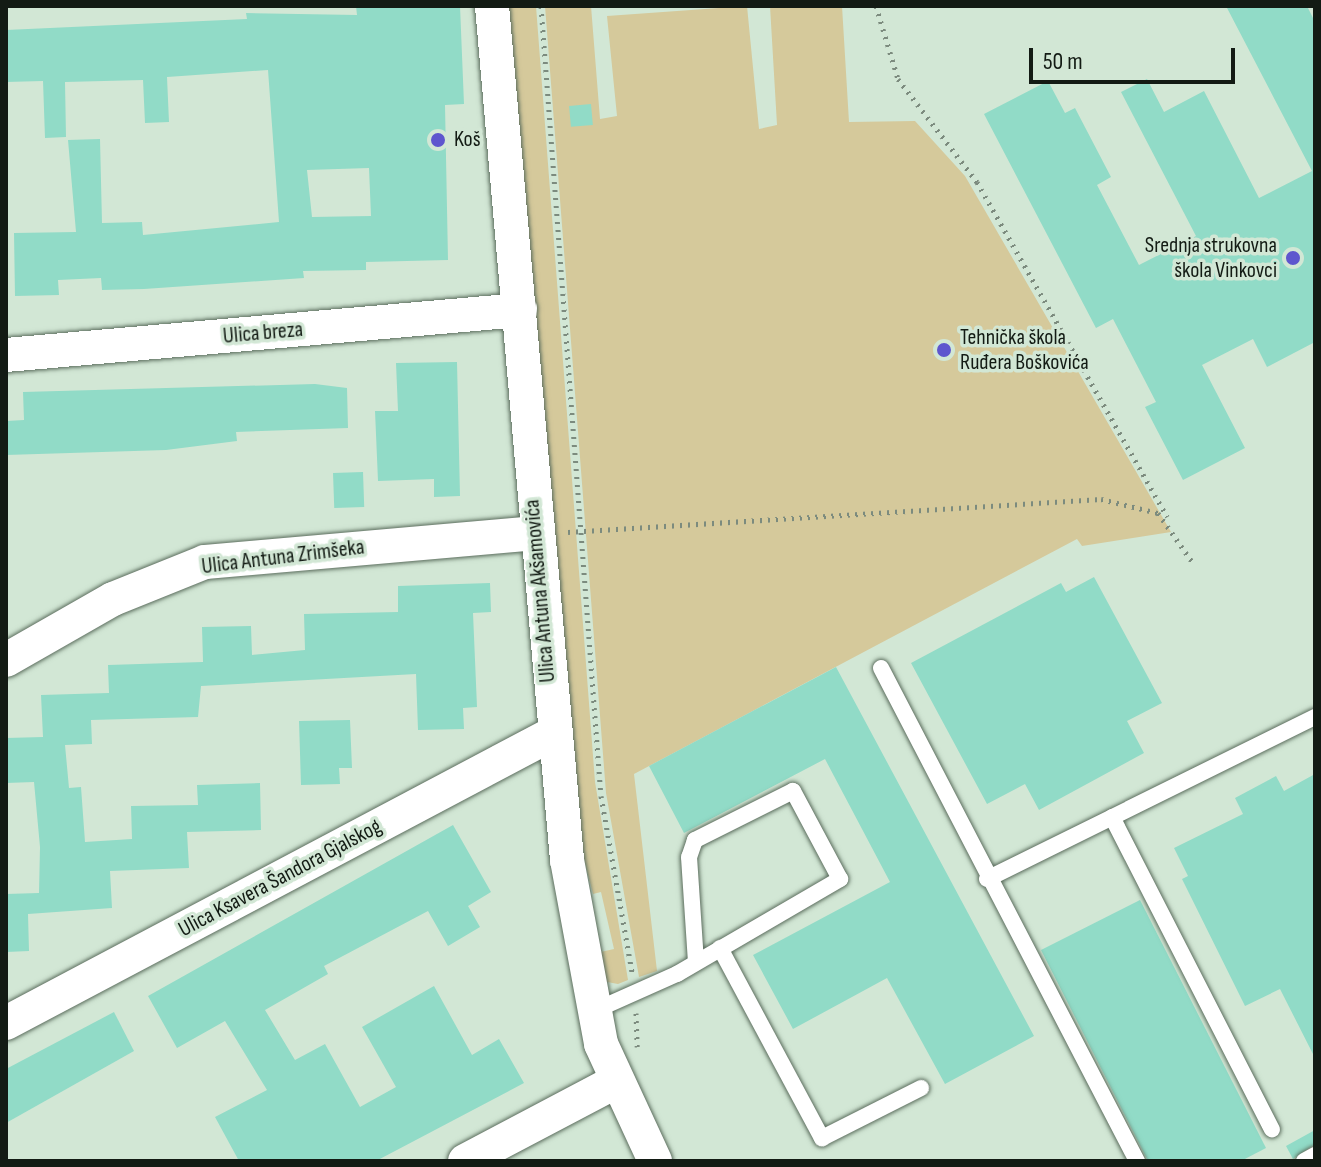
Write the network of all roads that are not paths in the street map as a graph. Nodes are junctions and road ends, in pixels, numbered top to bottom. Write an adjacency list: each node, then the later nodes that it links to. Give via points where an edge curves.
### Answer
1 (492, 6): 2 (street, Ulica Antuna Akšamovića)
2 (520, 310): 3 (street, Ulica breza); 4 (street, Ulica Antuna Akšamovića)
3 (6, 355)
4 (534, 533): 5 (street, Ulica Antuna Zrimšeka, via 205,562 113,599); 8 (street, Ulica Antuna Akšamovića)
5 (6, 660)
6 (881, 668): 10 (lane)
7 (1315, 717): 9 (lane)
8 (554, 733): 13 (street, Ulica Antuna Akšamovića, via 567,860); 14 (street, Ulica Ksavera Šandora Gjalskog)
9 (1112, 817): 10 (lane); 17 (lane)
10 (987, 879): 21 (lane)
11 (720, 948): 12 (lane); 12 (lane, via 840,879 793,791 695,840 689,857); 16 (lane, via 822,1138)
12 (696, 962): 13 (lane)
13 (596, 1010): 15 (street, Ulica Antuna Akšamovića)
14 (6, 1023)
15 (613, 1083): 19 (street); 20 (street, Ulica Antuna Akšamovića)
16 (921, 1088)
17 (1272, 1129)
18 (1315, 1155): 22 (lane)
19 (465, 1161)
20 (655, 1161)
21 (1137, 1161)
22 (1304, 1161)

